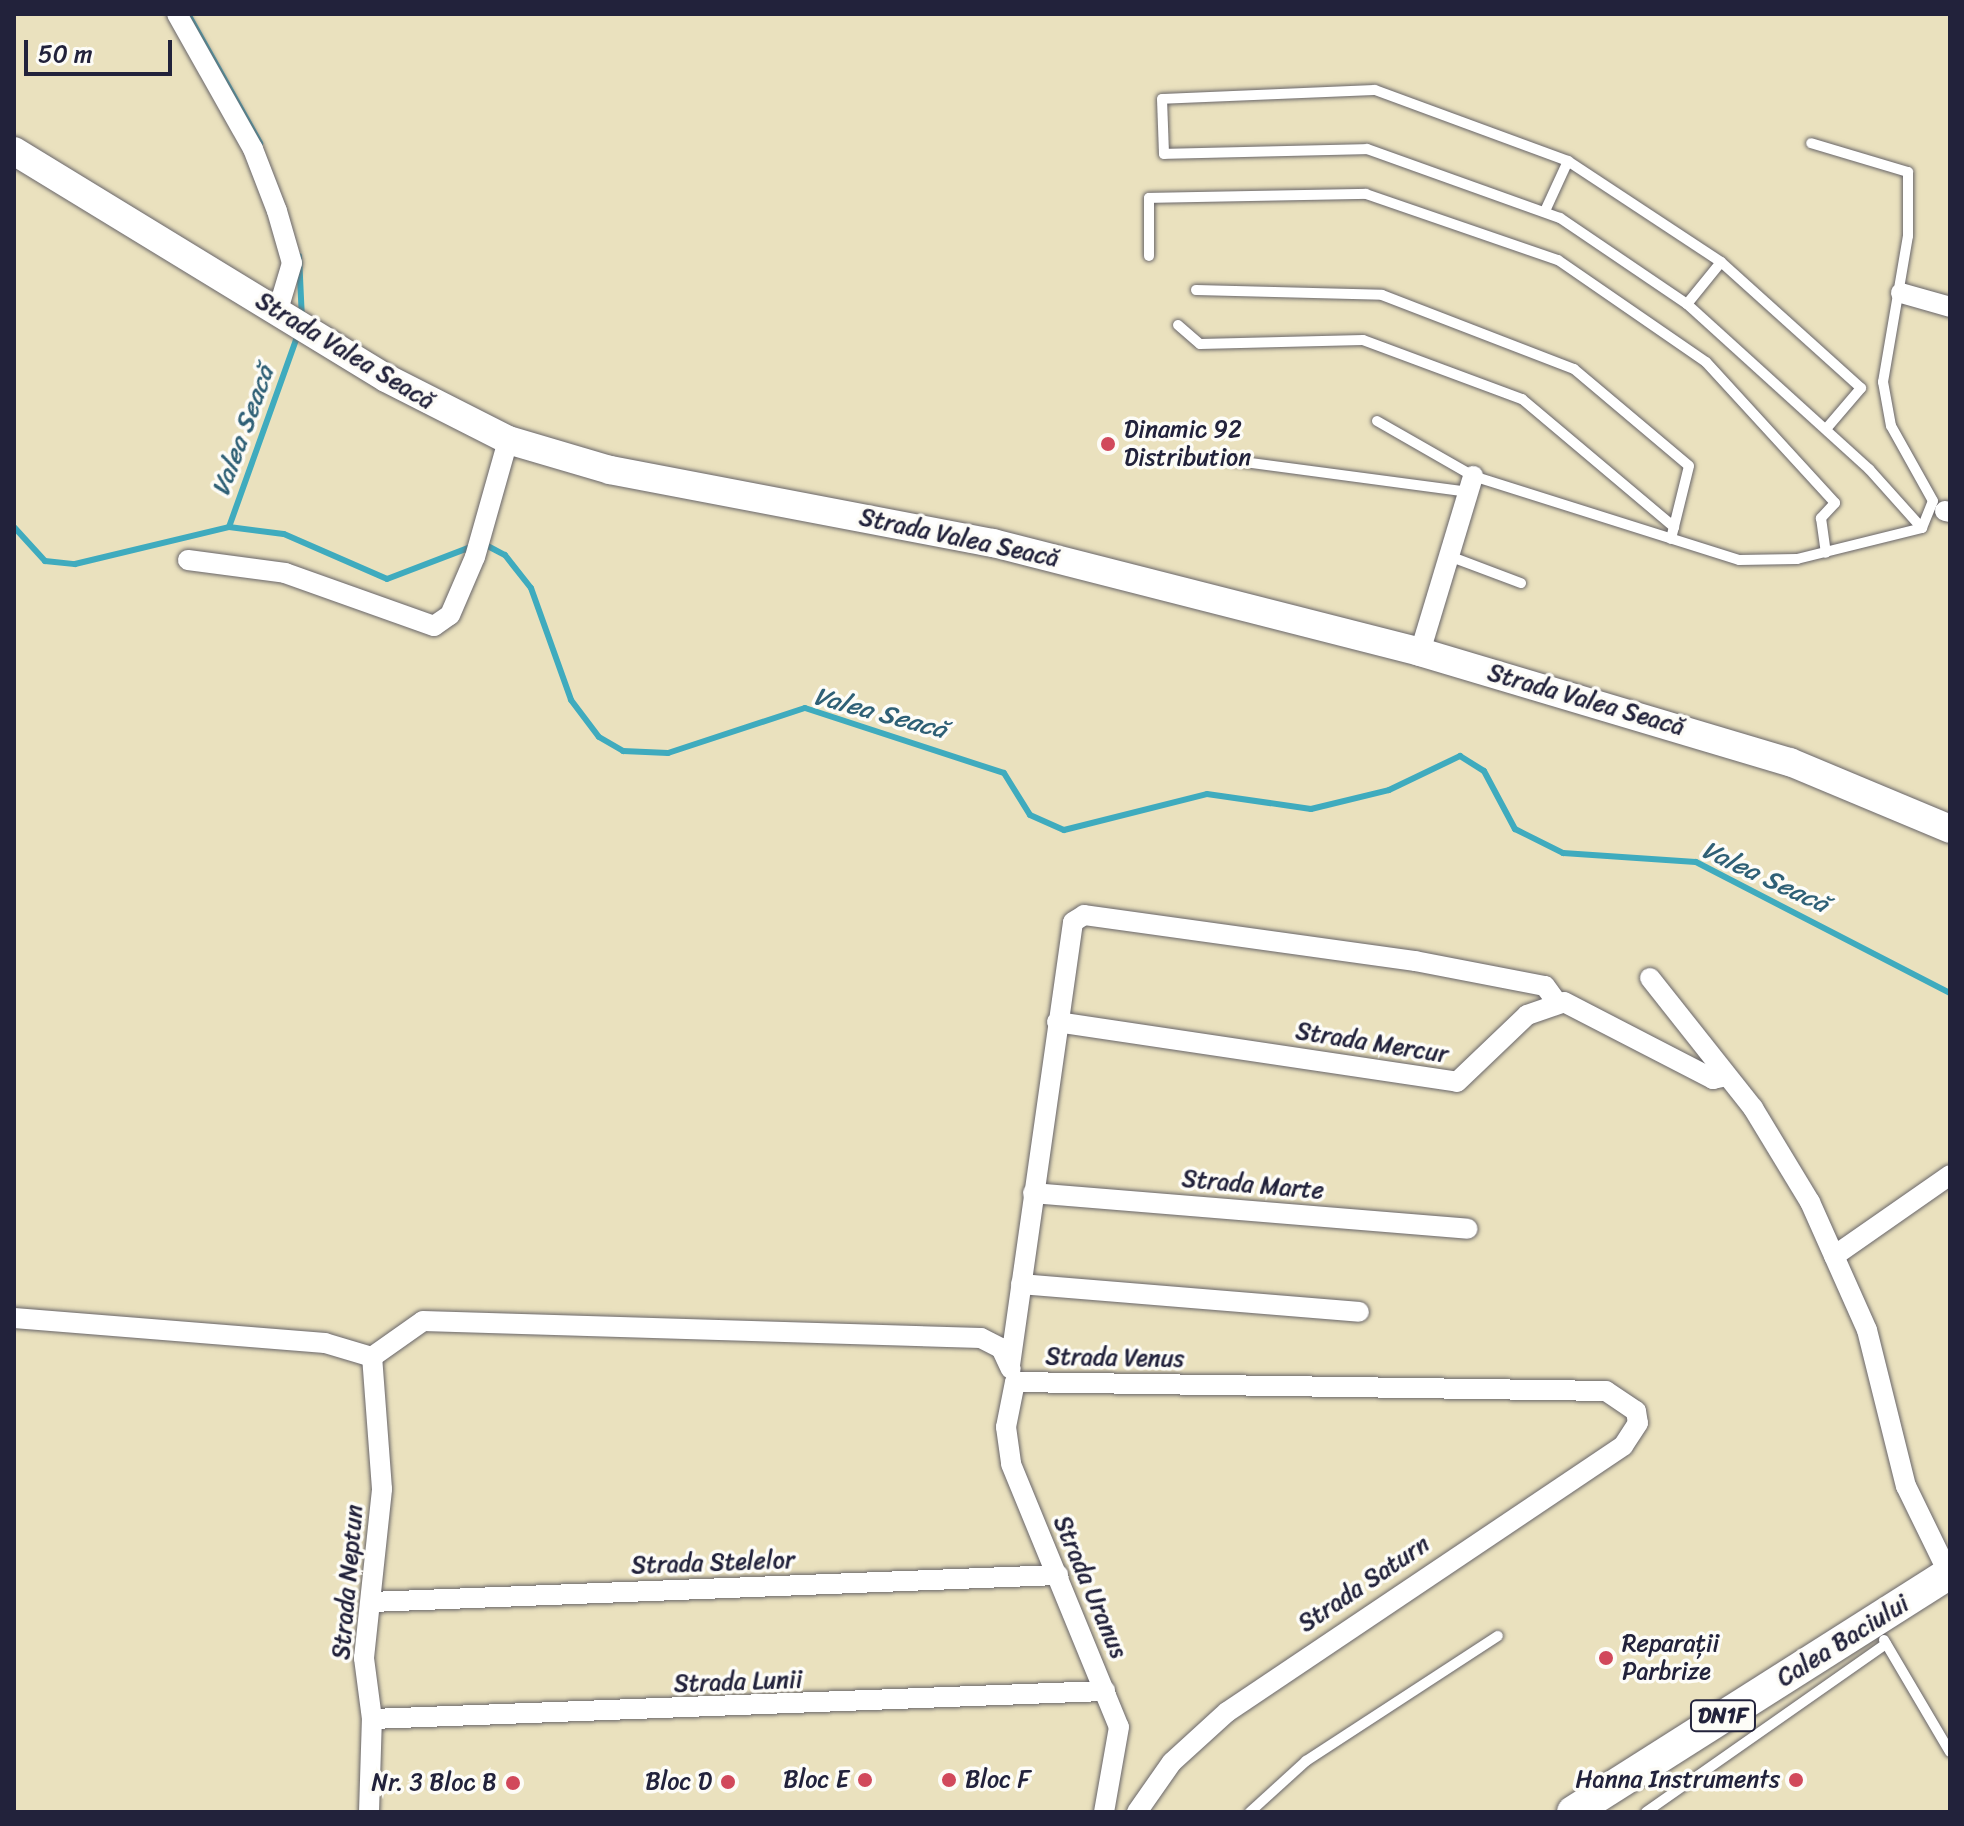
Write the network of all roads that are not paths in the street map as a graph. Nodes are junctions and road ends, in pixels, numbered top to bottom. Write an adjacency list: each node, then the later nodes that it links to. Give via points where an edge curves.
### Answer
1 (177, 14): 12 (street, via 253,149 277,211 292,263)
2 (1811, 143): 9 (lane, via 1908,172)
3 (14, 151): 12 (main road, Strada Valea Seacă)
4 (1568, 161): 5 (lane); 5 (lane, via 1375,90 1162,99 1164,154 1367,149); 7 (lane)
5 (1545, 211): 10 (lane)
6 (1149, 256): 22 (lane, via 1149,198 1366,194 1431,211 1558,260 1662,327 1738,397 1835,503 1821,518)
7 (1721, 262): 10 (lane); 15 (lane, via 1861,388)
8 (1196, 290): 19 (lane, via 1382,295 1553,358 1689,466)
9 (1901, 293): 11 (street); 20 (lane, via 1884,402 1933,501)
10 (1687, 304): 15 (lane)
11 (1950, 307)
12 (282, 312): 16 (main road, Strada Valea Seacă, via 440,409)
13 (1178, 325): 19 (lane, via 1200,344 1363,340 1522,399)
14 (1377, 421): 18 (lane)
15 (1826, 429): 20 (lane)
16 (508, 440): 24 (street, via 475,557 450,615 424,626 285,573); 26 (main road, Strada Valea Seacă, via 610,470 993,543)
17 (1229, 460): 18 (lane)
18 (1471, 484): 21 (lane); 23 (street)
19 (1674, 527): 21 (lane)
20 (1922, 528): 22 (lane)
21 (1671, 539): 22 (lane, via 1739,560)
22 (1826, 553)
23 (1449, 556): 25 (lane); 26 (street)
24 (188, 560)
25 (1521, 583)
26 (1420, 652): 27 (main road, Strada Valea Seacă, via 1790,762)
27 (1950, 829)
28 (1650, 978): 31 (street)
29 (1556, 1001): 30 (street, Strada Mercur, via 1527,1015 1457,1082); 30 (street, Strada Uranus, via 1545,986 1505,977 1084,915 1068,935); 31 (street, via 1713,1079)
30 (1057, 1022): 33 (street, Strada Uranus)
31 (1727, 1076): 35 (street, via 1774,1137)
32 (1950, 1175): 35 (street)
33 (1033, 1193): 34 (street, Strada Marte); 36 (street, Strada Uranus)
34 (1468, 1229)
35 (1834, 1256): 42 (street, via 1867,1330 1906,1486)
36 (1021, 1284): 37 (street); 40 (street, Strada Uranus)
37 (1359, 1312)
38 (14, 1318): 39 (street, via 325,1343)
39 (372, 1357): 40 (street, Strada Venus, via 423,1321 981,1338 995,1342); 44 (street, Strada Neptun, via 382,1489)
40 (1013, 1374): 41 (street, Strada Venus, via 1606,1391 1631,1404); 43 (street, Strada Uranus, via 1007,1445)
41 (1638, 1423): 52 (street, Strada Saturn, via 1615,1451 1227,1712 1172,1762)
42 (1949, 1573): 45 (main road, Calea Baciului / DN1F)
43 (1058, 1575): 44 (street, Strada Stelelor); 47 (street, Strada Uranus)
44 (371, 1602): 48 (street, Strada Neptun, via 364,1658)
45 (1880, 1634): 49 (lane); 54 (main road, Calea Baciului / DN1F); 55 (lane)
46 (1498, 1636): 53 (lane, via 1306,1761)
47 (1105, 1691): 48 (street, Strada Lunii); 51 (street, Strada Uranus, via 1119,1727)
48 (372, 1719): 50 (street, Strada Neptun)
49 (1950, 1752)
50 (369, 1812)
51 (1104, 1812)
52 (1137, 1812)
53 (1250, 1812)
54 (1573, 1812)
55 (1646, 1812)

